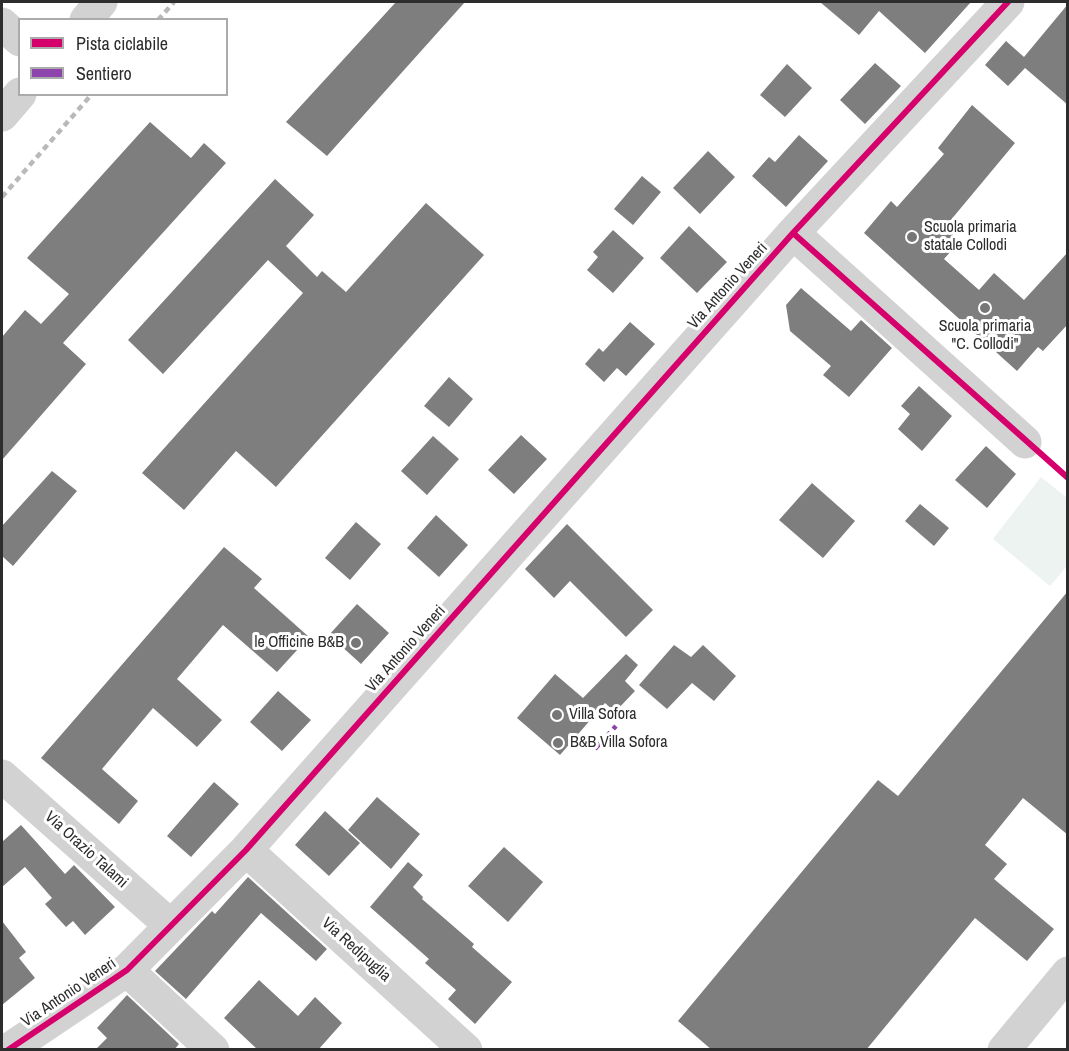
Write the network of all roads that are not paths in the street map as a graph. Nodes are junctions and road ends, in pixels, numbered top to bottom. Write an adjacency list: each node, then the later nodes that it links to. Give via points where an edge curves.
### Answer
1 (101, 2): 3 (street)
2 (1008, 2): 8 (street, Via Antonio Veneri)
3 (88, 18)
4 (2, 24): 5 (street)
5 (18, 38)
6 (18, 96): 7 (street)
7 (2, 115)
8 (793, 233): 9 (street); 11 (street, Via Antonio Veneri)
9 (1025, 442)
10 (9, 794): 12 (street, Via Orazio Talami)
11 (246, 850): 12 (street, Via Antonio Veneri); 17 (street, Via Redipuglia)
12 (170, 925): 13 (street, Via Antonio Veneri)
13 (127, 970): 15 (street, Via Antonio Veneri); 16 (street)
14 (1068, 973): 18 (street)
15 (8, 1050)
16 (213, 1050)
17 (466, 1050)
18 (1004, 1050)

